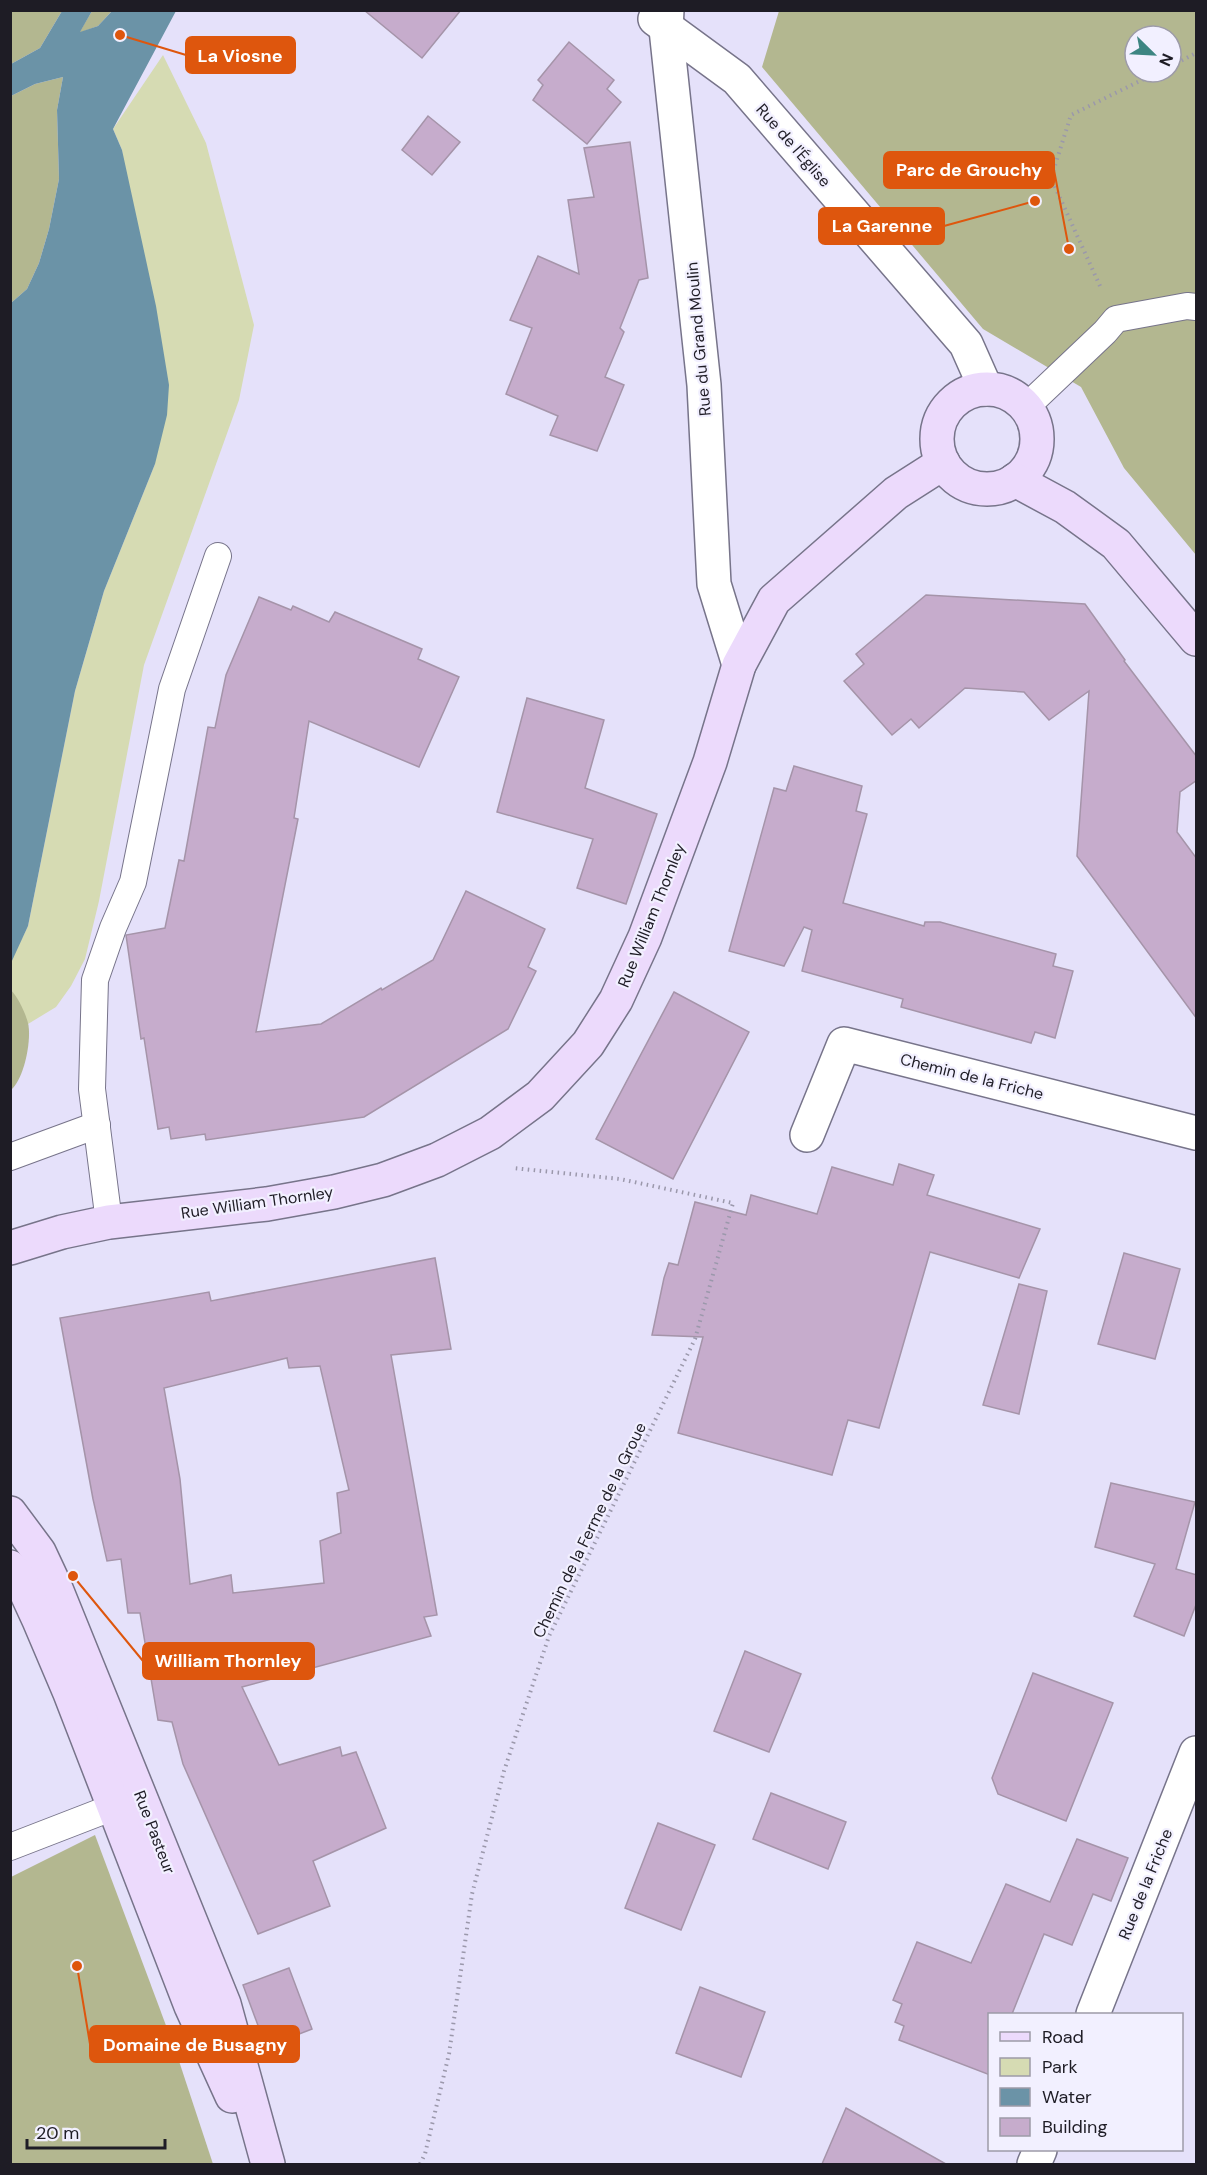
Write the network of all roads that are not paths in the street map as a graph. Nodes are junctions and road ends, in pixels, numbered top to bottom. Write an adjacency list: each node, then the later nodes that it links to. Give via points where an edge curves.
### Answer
1 (659, 17): 3 (street, Rue de l'Église, via 737,79 966,344); 9 (street, Rue du Grand Moulin, via 704,385 714,584)
2 (1197, 307): 4 (lane, via 1116,319)
3 (986, 388): 4 (street, via 1001,390); 5 (street, via 954,400 944,414 938,430)
4 (1026, 407): 6 (street, via 1034,422 1035,454)
5 (943, 463): 6 (street, via 967,485 984,489); 9 (street, Rue William Thornley, via 896,493 774,600)
6 (1015, 480): 8 (street, via 1065,507 1116,544)
7 (218, 556): 10 (lane, via 172,689 133,882 95,980 92,1089)
8 (1197, 639)
9 (739, 665): 14 (street, Rue William Thornley, via 710,762 645,938 588,1044 540,1096 490,1132 437,1160 383,1180 267,1204)
10 (97, 1125): 13 (lane); 14 (lane)
11 (1197, 1133): 12 (street, Chemin de la Friche, via 844,1044)
12 (807, 1135)
13 (10, 1157)
14 (109, 1222): 15 (street, Rue William Thornley)
15 (10, 1248)
16 (10, 1513): 19 (street, Rue Pasteur, via 39,1552 54,1584)
17 (10, 1567): 19 (street, Rue Pasteur, via 21,1581 70,1693)
18 (1197, 1753): 21 (street, Rue de la Friche)
19 (127, 1801): 20 (lane); 22 (street, Rue Pasteur, via 191,2006)
20 (10, 1847)
21 (1093, 2013)
22 (266, 2164)

